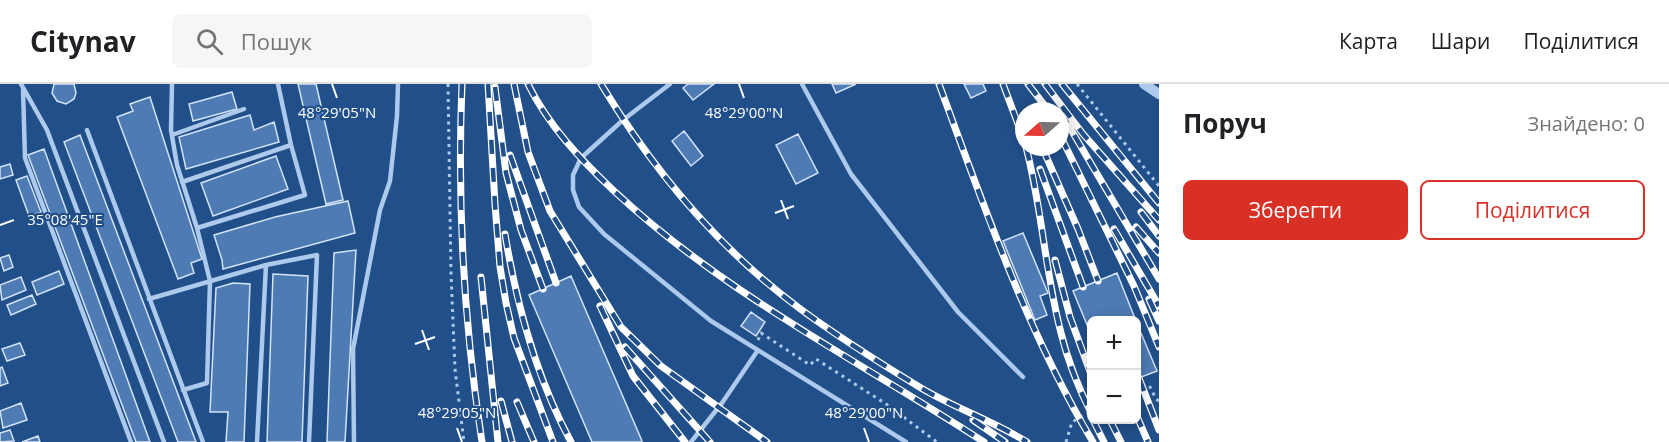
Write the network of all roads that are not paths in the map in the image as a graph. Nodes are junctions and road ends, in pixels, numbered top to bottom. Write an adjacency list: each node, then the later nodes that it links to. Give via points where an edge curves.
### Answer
1 (172, 84): 11 (lane)
2 (278, 84): 12 (lane)
3 (398, 84): 26 (lane, via 390,181 380,210 353,349)
4 (670, 84): 18 (lane, via 581,158 573,175 573,190 579,207 604,234 711,321)
5 (802, 84): 19 (lane, via 857,182 958,312)
6 (1144, 84): 8 (street)
7 (22, 86): 21 (lane, via 25,158); 22 (lane, via 47,130)
8 (1159, 94)
9 (244, 110): 11 (lane)
10 (87, 130): 17 (lane)
11 (172, 135): 13 (lane)
12 (291, 146): 13 (lane); 14 (lane, via 305,195)
13 (182, 182): 14 (lane)
14 (197, 228): 16 (lane)
15 (266, 265): 16 (lane); 24 (lane); 25 (lane, via 317,255)
16 (210, 281): 17 (lane); 20 (lane, via 207,383)
17 (150, 299): 20 (lane)
18 (756, 348): 27 (lane, via 722,403); 28 (lane)
19 (1023, 377)
20 (183, 390): 23 (lane)
21 (131, 442)
22 (164, 442)
23 (203, 442)
24 (257, 442)
25 (309, 442)
26 (354, 442)
27 (691, 442)
28 (906, 442)

